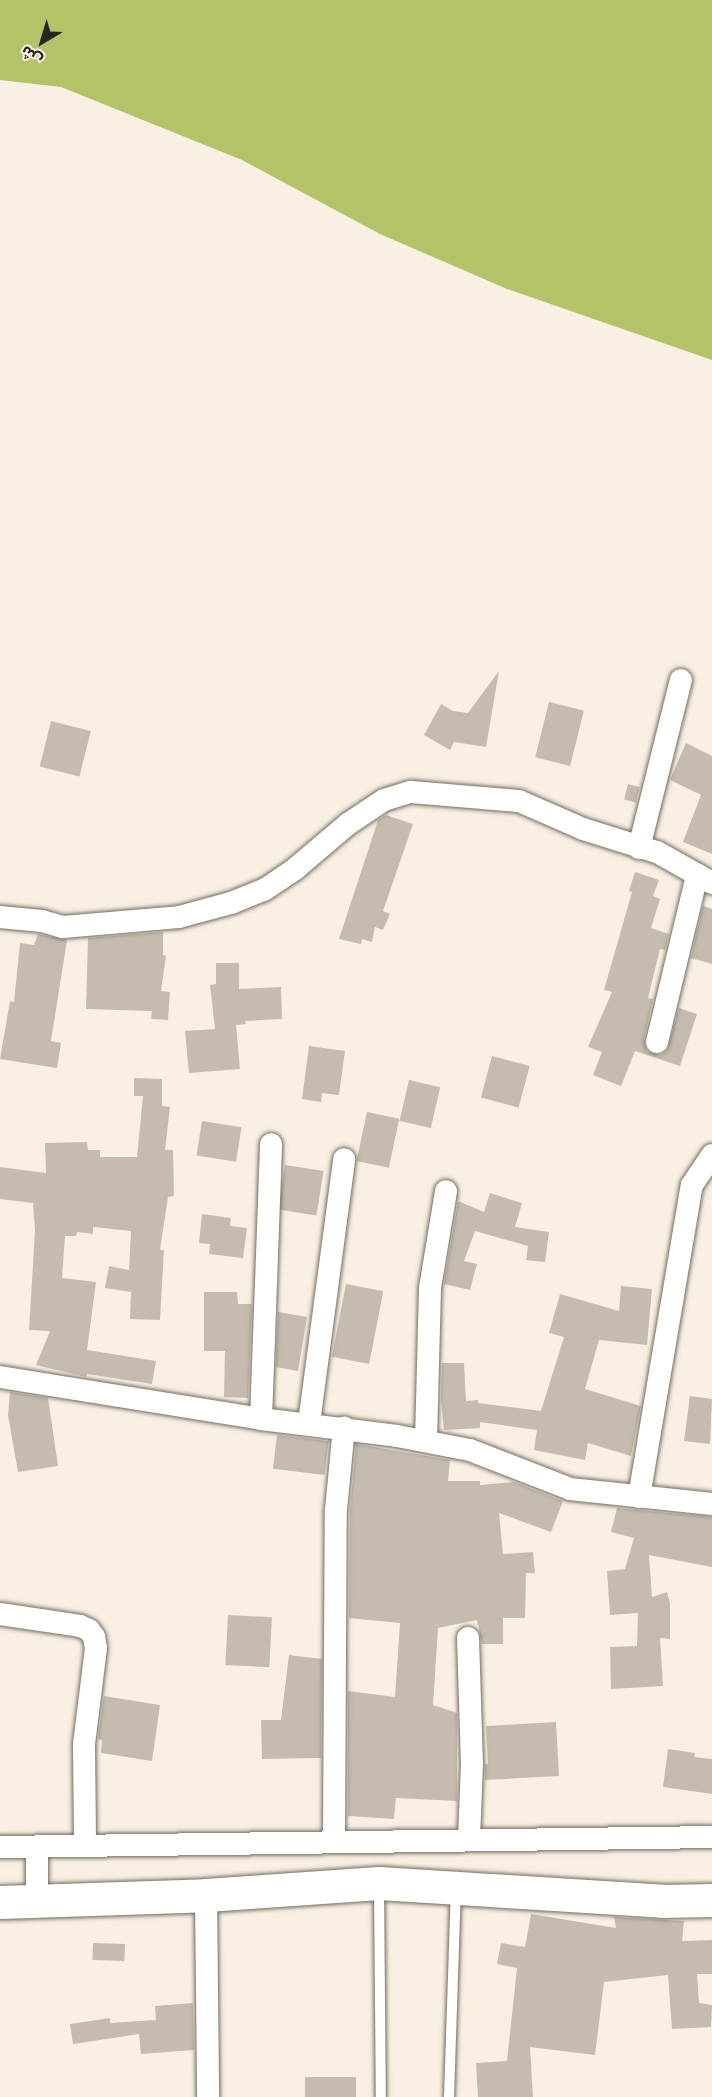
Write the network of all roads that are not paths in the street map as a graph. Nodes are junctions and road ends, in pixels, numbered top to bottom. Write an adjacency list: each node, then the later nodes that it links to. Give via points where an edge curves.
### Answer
1 (681, 680): 2 (street)
2 (639, 848): 3 (street, via 657,852); 4 (street, via 519,801 411,792 384,800 272,885 231,903 179,917 63,927)
3 (705, 879): 5 (street)
4 (0, 918)
5 (657, 1042)
6 (271, 1144): 11 (street)
7 (712, 1155): 15 (street, via 692,1185)
8 (344, 1159): 12 (street)
9 (446, 1191): 14 (street, via 430,1288)
10 (0, 1377): 11 (street)
11 (261, 1419): 12 (street)
12 (309, 1423): 13 (street)
13 (344, 1427): 14 (street); 21 (street, via 336,1510)
14 (426, 1441): 15 (street, via 470,1450 570,1489)
15 (639, 1497): 16 (street)
16 (712, 1504)
17 (0, 1614): 22 (street, via 80,1626 94,1637 96,1648 84,1744)
18 (468, 1638): 20 (street, via 472,1764)
19 (712, 1837): 20 (street)
20 (469, 1840): 21 (street)
21 (334, 1842): 22 (street)
22 (85, 1846): 24 (street)
23 (0, 1847): 24 (street)
24 (37, 1847): 28 (street)
25 (379, 1883): 26 (main road); 27 (main road); 32 (lane)
26 (456, 1887): 29 (main road, via 662,1901); 33 (lane)
27 (206, 1895): 28 (main road); 31 (street)
28 (37, 1900): 30 (main road)
29 (712, 1900)
30 (0, 1902)
31 (208, 2097)
32 (381, 2097)
33 (449, 2097)

